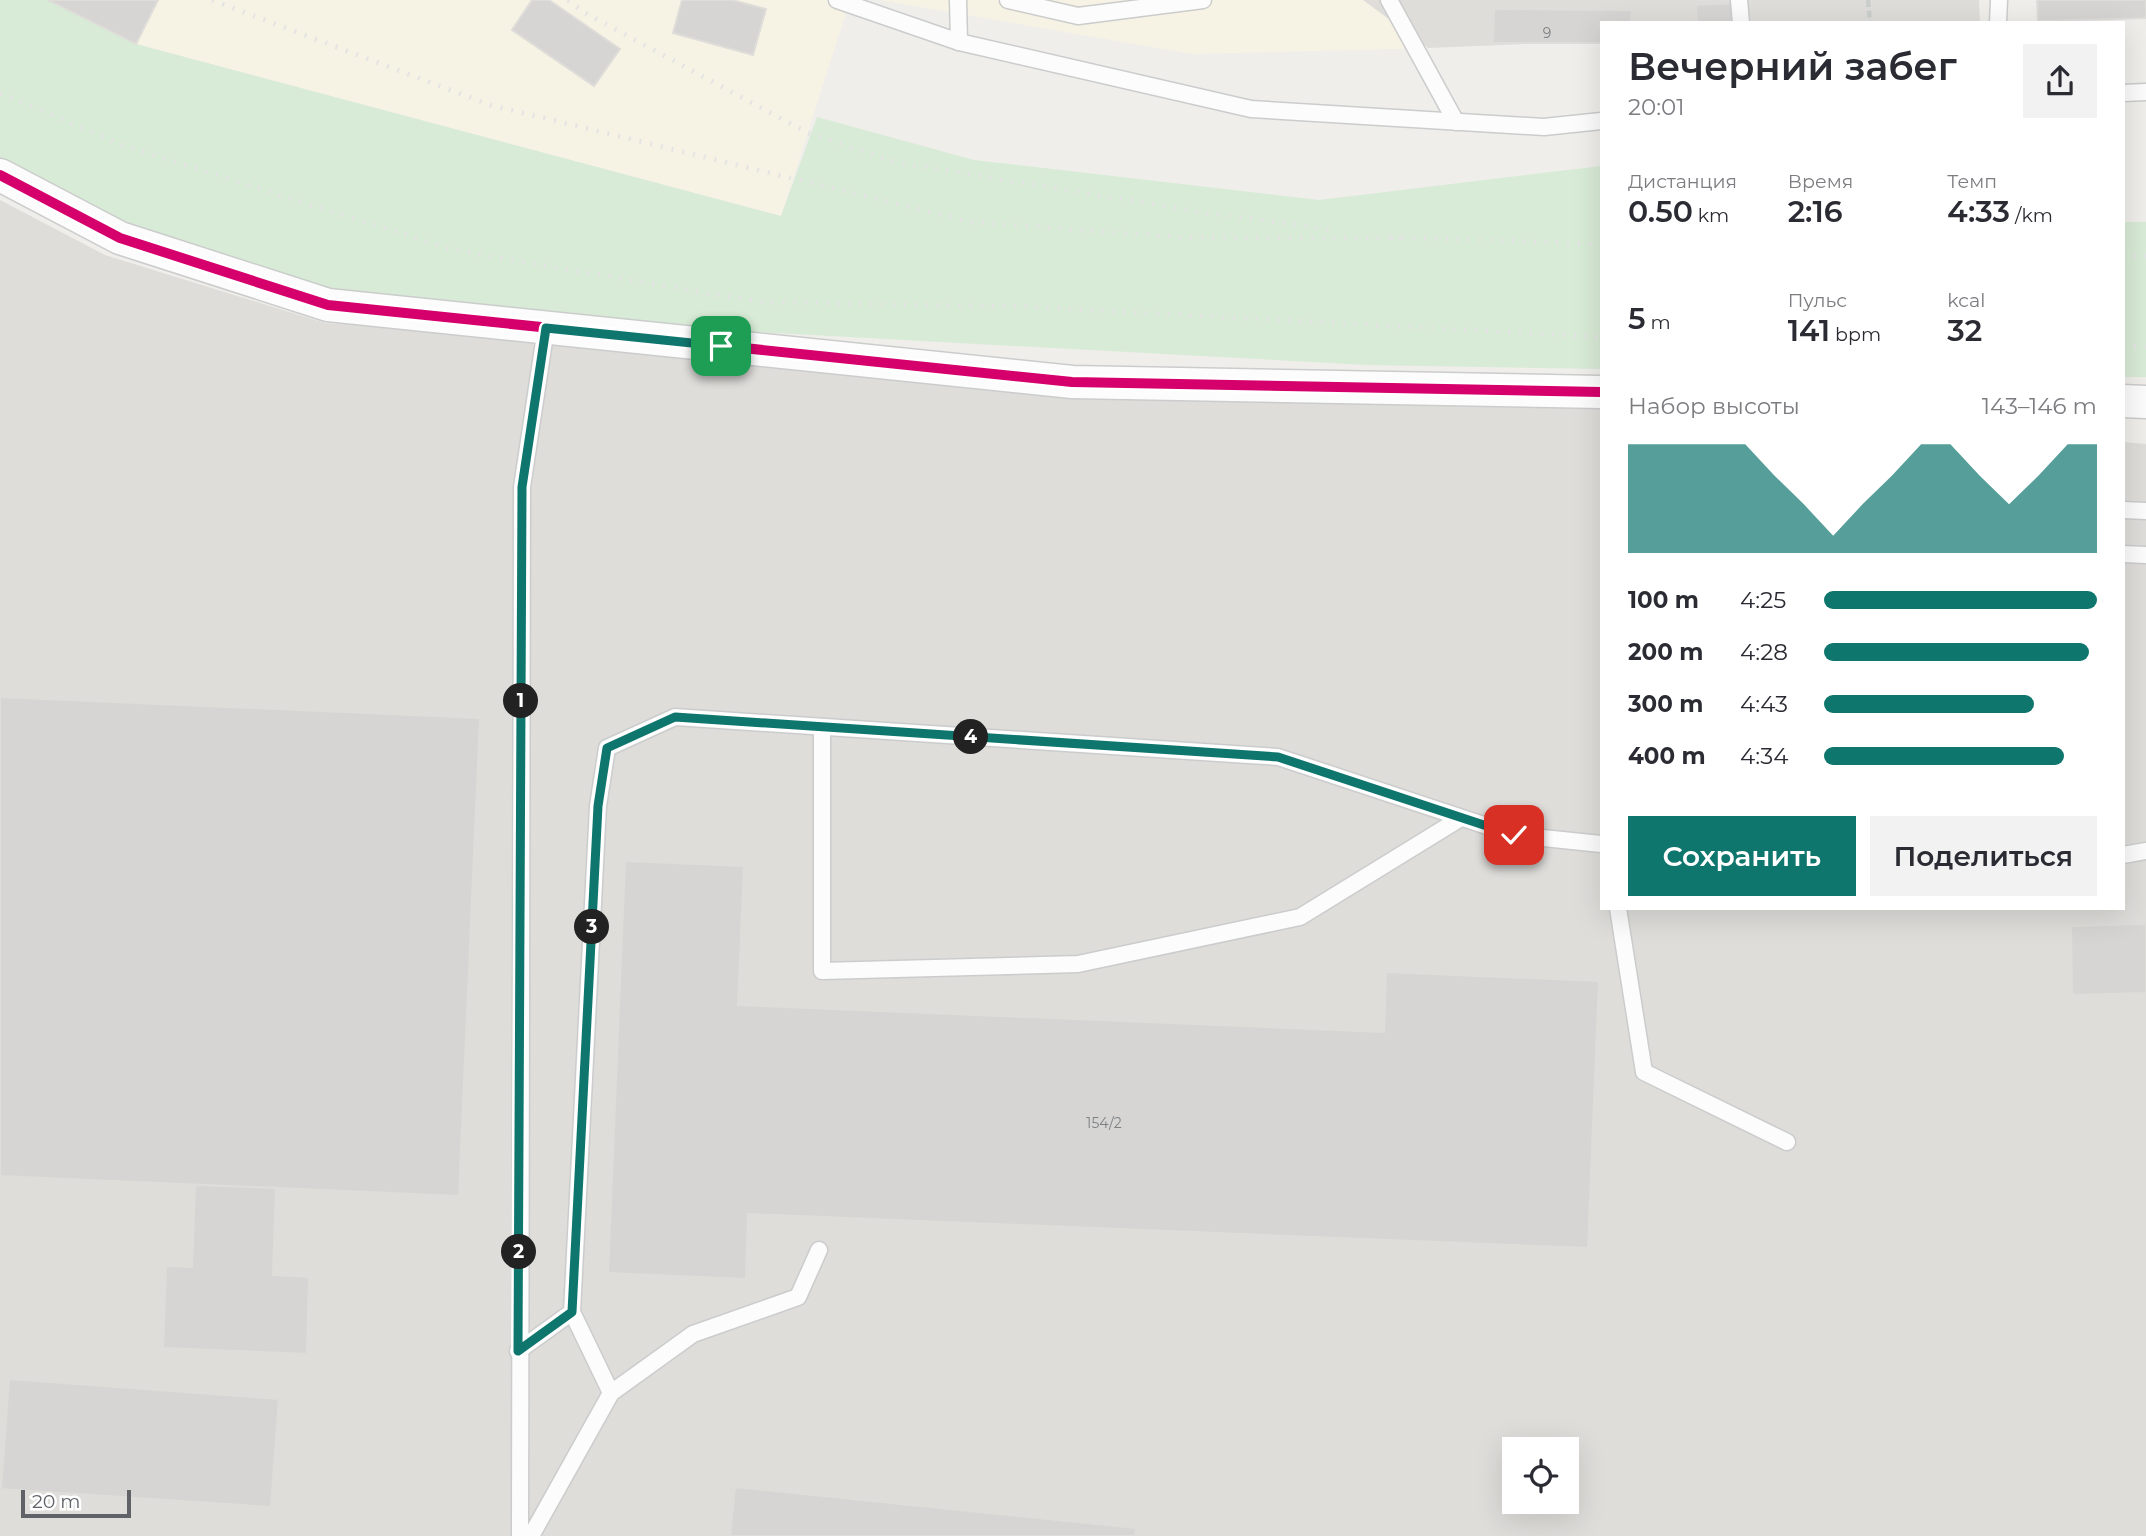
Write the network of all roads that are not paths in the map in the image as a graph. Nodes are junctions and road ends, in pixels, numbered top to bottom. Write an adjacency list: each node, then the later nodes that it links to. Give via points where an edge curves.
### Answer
1 (837, 0): 10 (lane)
2 (958, 0): 10 (lane)
3 (1008, 0): 4 (lane, via 1078,16)
4 (1203, 0)
5 (1390, 0): 13 (lane)
6 (1739, 0): 8 (lane)
7 (1999, 0): 9 (lane)
8 (1741, 21)
9 (1998, 21)
10 (958, 42): 13 (lane, via 1251,109)
11 (2146, 92): 12 (lane)
12 (2125, 93)
13 (1456, 121): 14 (lane, via 1544,127)
14 (1600, 121)
15 (0, 174): 16 (street, via 120,238 328,305)
16 (546, 328): 17 (street, via 1072,382); 33 (lane, via 522,487)
17 (1600, 392)
18 (2125, 401): 19 (street)
19 (2146, 402)
20 (2125, 510): 21 (lane)
21 (2146, 511)
22 (2125, 554): 23 (lane)
23 (2146, 555)
24 (822, 727): 25 (lane, via 1278,757); 25 (lane, via 822,971 1078,964 1300,917); 32 (lane, via 675,717 607,748 598,806)
25 (1461, 818): 26 (lane, via 1514,835)
26 (1600, 844)
27 (2146, 851): 28 (lane)
28 (2125, 855)
29 (1618, 910): 30 (lane, via 1644,1072)
30 (1787, 1143)
31 (819, 1250): 34 (lane, via 798,1297 693,1335)
32 (572, 1312): 33 (lane); 34 (lane)
33 (518, 1351): 35 (lane)
34 (611, 1393): 36 (lane)
35 (520, 1536)
36 (531, 1536)

